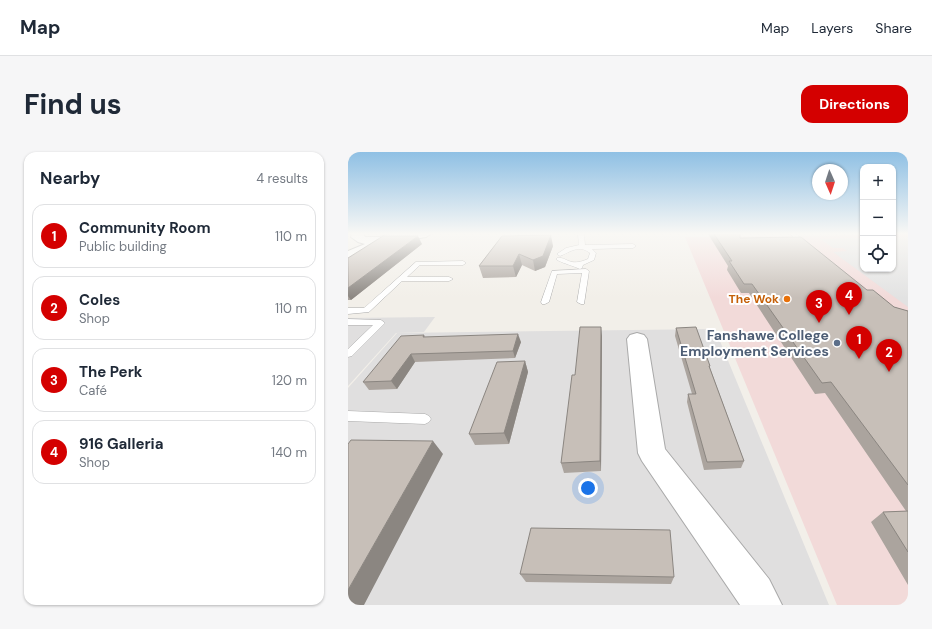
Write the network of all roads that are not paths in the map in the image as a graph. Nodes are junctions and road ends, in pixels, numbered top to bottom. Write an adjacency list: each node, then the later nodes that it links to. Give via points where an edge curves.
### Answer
1 (561, 255): 4 (lane, via 564,262)
2 (592, 255): 4 (lane, via 591,260)
3 (463, 263): 5 (lane, via 418,263)
4 (580, 268): 7 (lane, via 554,272); 8 (lane, via 586,271)
5 (401, 279): 6 (lane); 9 (lane, via 366,310)
6 (449, 279)
7 (545, 302)
8 (581, 302)
9 (348, 311)
10 (348, 322): 12 (lane, via 381,323)
11 (637, 339): 15 (street, via 652,453)
12 (348, 354)
13 (348, 416): 14 (lane)
14 (426, 419)
15 (762, 605)

